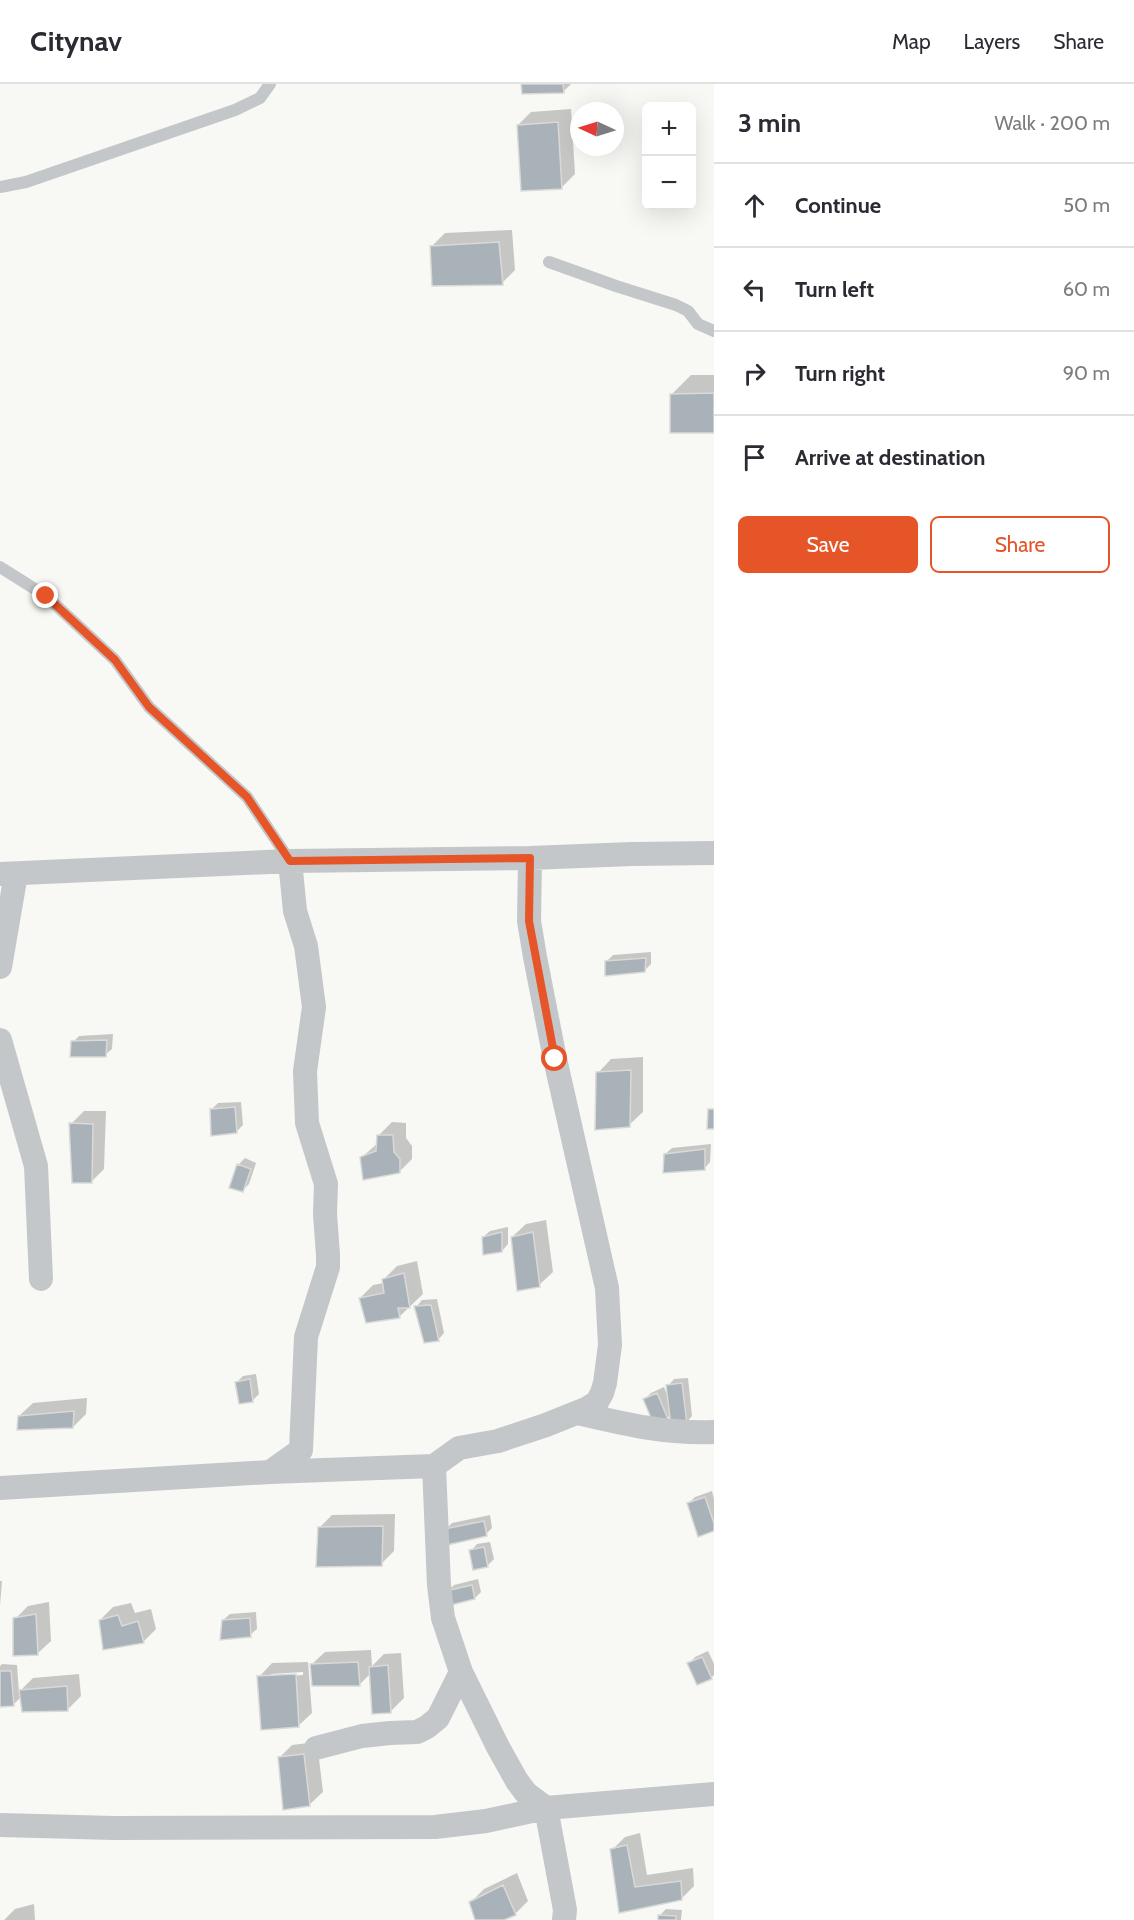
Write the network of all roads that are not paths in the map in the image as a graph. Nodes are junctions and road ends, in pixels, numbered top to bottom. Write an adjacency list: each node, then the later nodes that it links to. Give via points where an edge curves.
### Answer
1 (270, 84): 2 (lane, via 260,98 235,110 26,182)
2 (0, 187)
3 (549, 262): 4 (lane, via 676,304 698,324)
4 (714, 331)
5 (0, 567): 8 (lane, via 46,596 115,660 149,707 247,797)
6 (714, 853): 7 (street)
7 (530, 858): 8 (street); 13 (street, via 529,921 535,957 607,1288 610,1345 605,1383 597,1402)
8 (290, 861): 9 (street); 16 (street, via 295,911 306,946 314,1007 305,1071 307,1123 326,1184 328,1267 306,1337 301,1450)
9 (8, 874): 10 (street)
10 (0, 968)
11 (0, 1040): 12 (street, via 36,1166)
12 (41, 1279)
13 (577, 1413): 14 (street, via 643,1428); 15 (street, via 498,1440 459,1448)
14 (714, 1432)
15 (434, 1466): 16 (street); 18 (street, via 443,1618)
16 (270, 1472): 17 (street)
17 (0, 1488)
18 (461, 1672): 19 (street, via 438,1718 427,1727 417,1732 362,1736); 21 (street, via 517,1781)
19 (316, 1748)
20 (714, 1794): 21 (street)
21 (546, 1808): 22 (street, via 435,1827); 23 (street)
22 (0, 1825)
23 (564, 1920)

